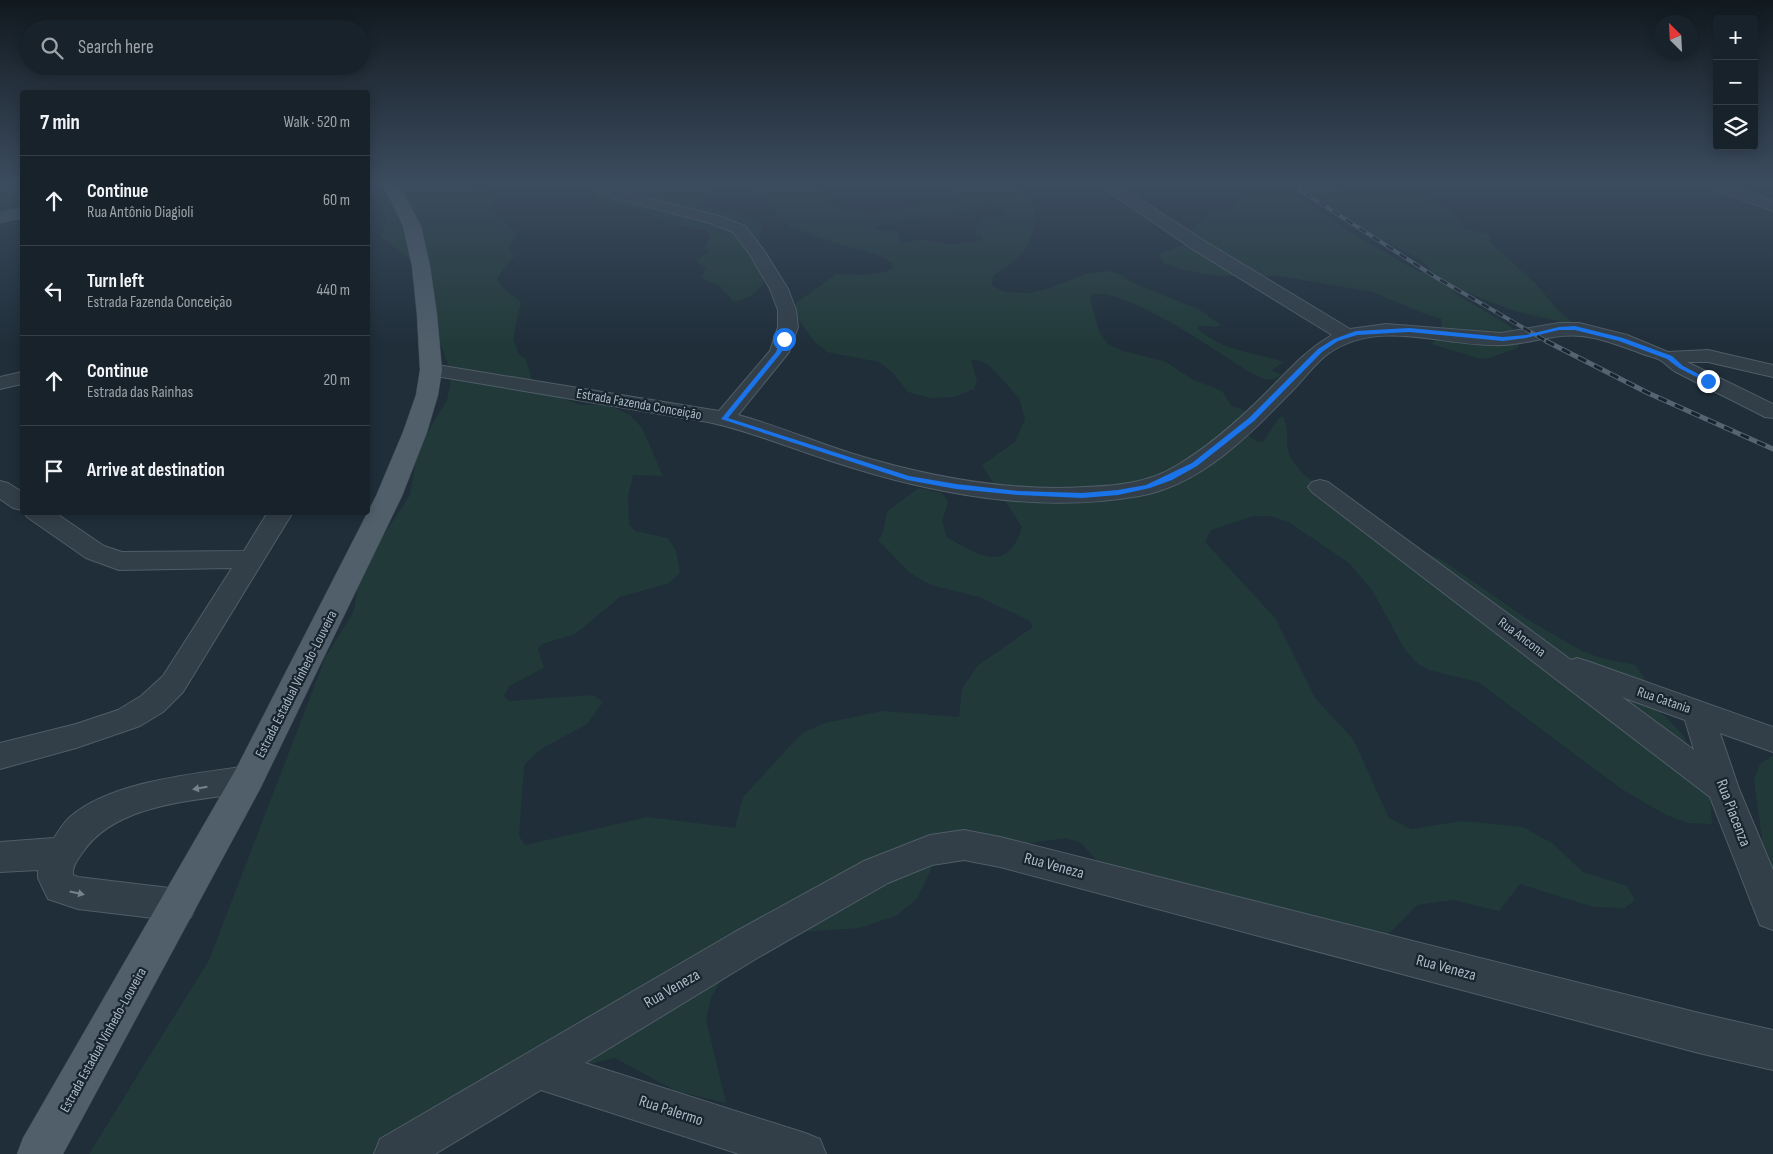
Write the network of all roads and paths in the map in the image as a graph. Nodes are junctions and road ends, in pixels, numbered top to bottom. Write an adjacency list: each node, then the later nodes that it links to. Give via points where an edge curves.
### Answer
1 (415, 239): 8 (main road, Estrada Estadual Vinhedo-Louveira, via 421,266)
2 (747, 239): 13 (street, via 779,289 787,310 788,327 779,352)
3 (1189, 239): 4 (street)
4 (1347, 336): 5 (street, Estrada Fazenda Conceição, via 1409,330 1503,339 1565,328); 13 (street, Estrada Fazenda Conceição, via 1320,350 1252,420 1195,464 1148,487 1118,492 1082,495 1019,493 907,478)
5 (1624, 340): 6 (street, Estrada Fazenda Conceição); 7 (street)
6 (1668, 354): 7 (street, Estrada Fazenda Conceição); 7 (street, via 1681,367)
7 (1700, 362): 9 (street, Estrada Fazenda Conceição); 12 (street)
8 (431, 370): 13 (street, Estrada Fazenda Conceição); 24 (main road, Estrada Estadual Vinhedo-Louveira, via 416,432 389,496)
9 (1773, 371)
10 (20, 378): 11 (street)
11 (0, 383)
12 (1773, 412)
13 (724, 419)
14 (1320, 487): 20 (street, Rua Ancona)
15 (0, 488): 16 (street)
16 (20, 502)
17 (40, 515): 19 (street, via 95,552 119,561)
18 (279, 515): 19 (street)
19 (252, 559): 23 (street, via 174,684 152,704 129,718)
20 (1555, 662): 21 (street, Rua Catania); 25 (street, Rua Ancona)
21 (1696, 711): 22 (street, Rua Catania); 25 (street, Rua Piacenza)
22 (1773, 740)
23 (0, 756)
24 (248, 779): 26 (street, one-way to 26, via 120,805 85,825); 28 (main road, Estrada Estadual Vinhedo-Louveira)
25 (1723, 790): 29 (street, Rua Piacenza)
26 (62, 853): 27 (street); 28 (street, one-way to 28, via 54,870 60,888 78,894)
27 (0, 857)
28 (178, 905): 32 (main road, Estrada Estadual Vinhedo-Louveira)
29 (1773, 913)
30 (1773, 1050): 31 (street, Rua Veneza, via 964,845 930,850 876,872)
31 (537, 1068): 33 (street, Rua Veneza); 34 (street, Rua Palermo)
32 (39, 1154)
33 (395, 1154)
34 (805, 1154)

